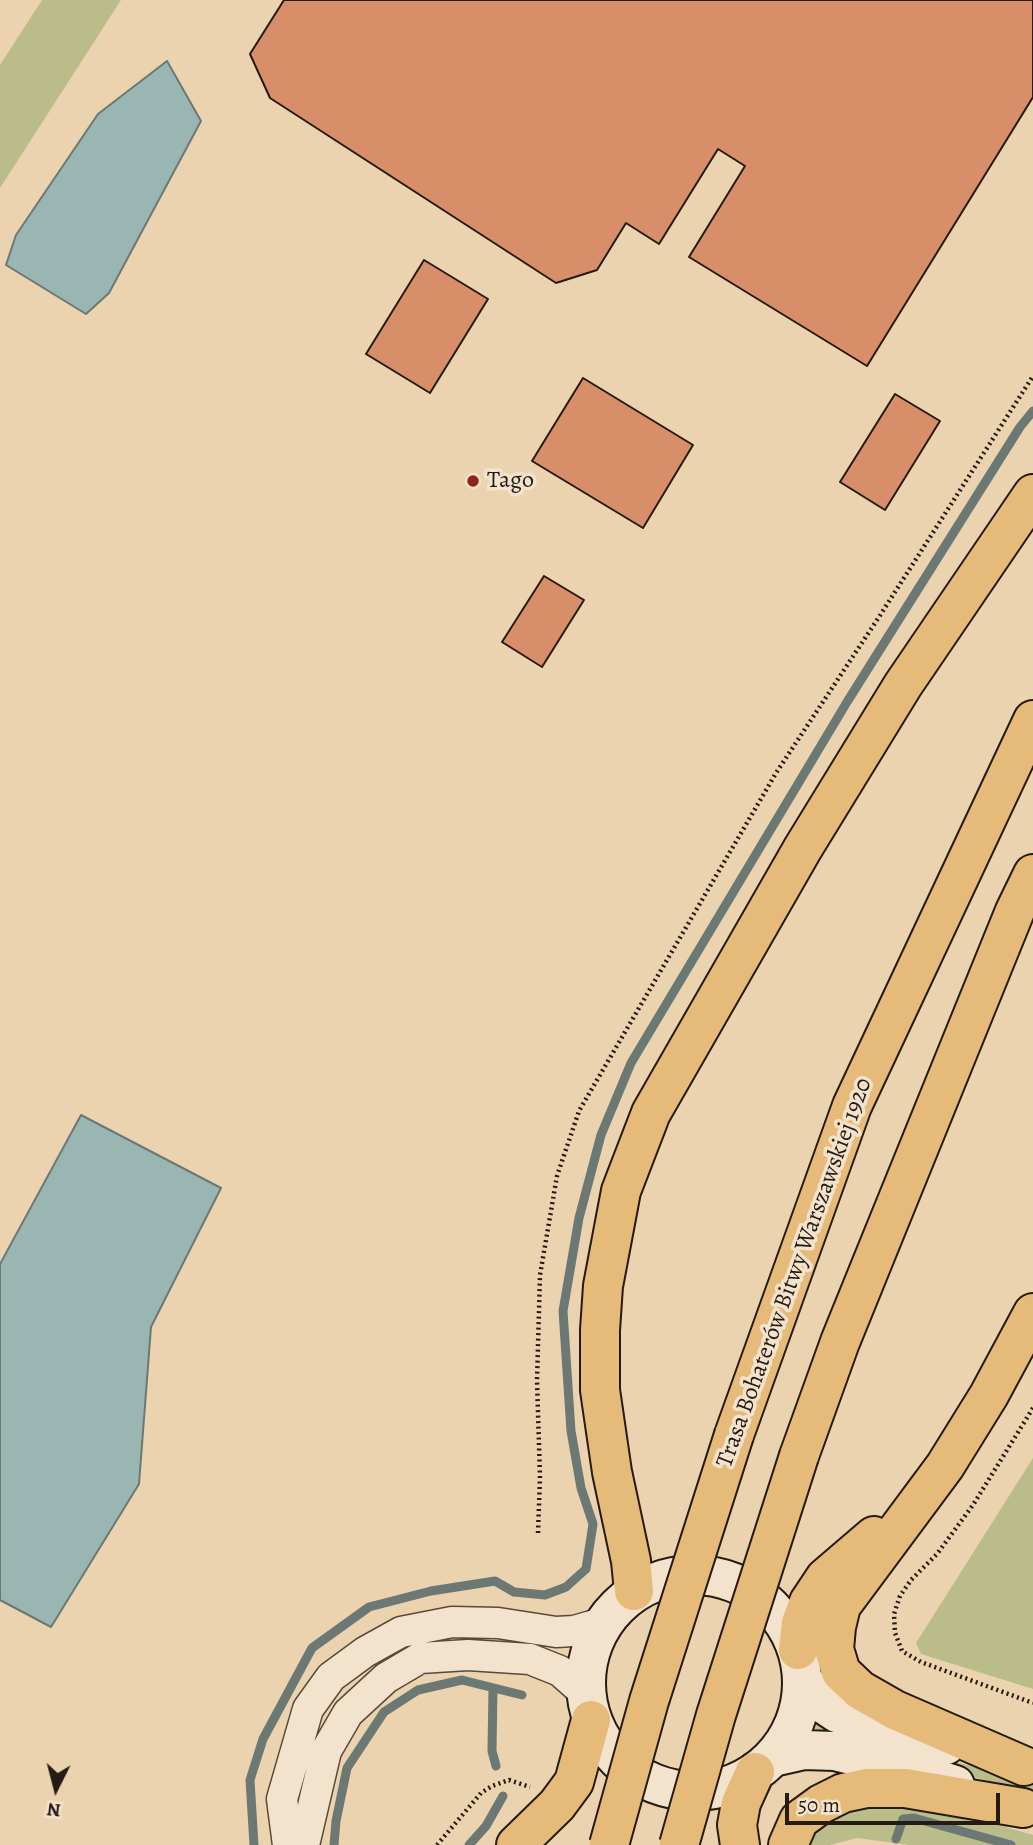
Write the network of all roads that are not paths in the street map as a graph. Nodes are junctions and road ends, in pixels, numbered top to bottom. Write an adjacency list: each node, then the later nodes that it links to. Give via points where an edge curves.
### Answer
1 (1033, 494): 6 (highway, via 903,685 803,848 651,1113 621,1191 603,1286 600,1390)
2 (1033, 720): 16 (highway, Trasa Bohaterów Bitwy Warszawskiej 1920, bridge, via 852,1106 734,1435 649,1701)
3 (1033, 874): 17 (highway, bridge, via 840,1342 799,1456)
4 (1033, 1313): 5 (highway, via 989,1395)
5 (923, 1494): 8 (highway, via 825,1578 801,1622); 11 (highway, via 841,1606 834,1649 841,1672 860,1690 895,1710)
6 (634, 1591): 7 (main road); 8 (main road, via 660,1579 688,1574 716,1576 743,1586 766,1601 785,1623)
7 (602, 1623): 9 (main road, via 587,1657); 13 (street, via 556,1633 498,1623 452,1622 401,1632 365,1651 331,1677 307,1709 282,1799)
8 (800, 1665): 10 (main road, via 800,1708 790,1734); 11 (main road, via 819,1701 837,1713)
9 (588, 1706): 10 (main road, via 604,1745 624,1767 649,1782 677,1790 706,1791 734,1784); 14 (street, via 560,1671 530,1659 420,1658 386,1678 348,1713 326,1751); 15 (highway, via 574,1782)
10 (764, 1765): 12 (main road, via 804,1750 835,1751 900,1767); 18 (highway, via 741,1803)
11 (1029, 1768)
12 (1028, 1810): 19 (highway, via 905,1787 867,1788 821,1804 799,1820)
13 (288, 1845)
14 (304, 1845)
15 (516, 1845)
16 (609, 1845)
17 (679, 1845)
18 (740, 1845)
19 (788, 1845)

